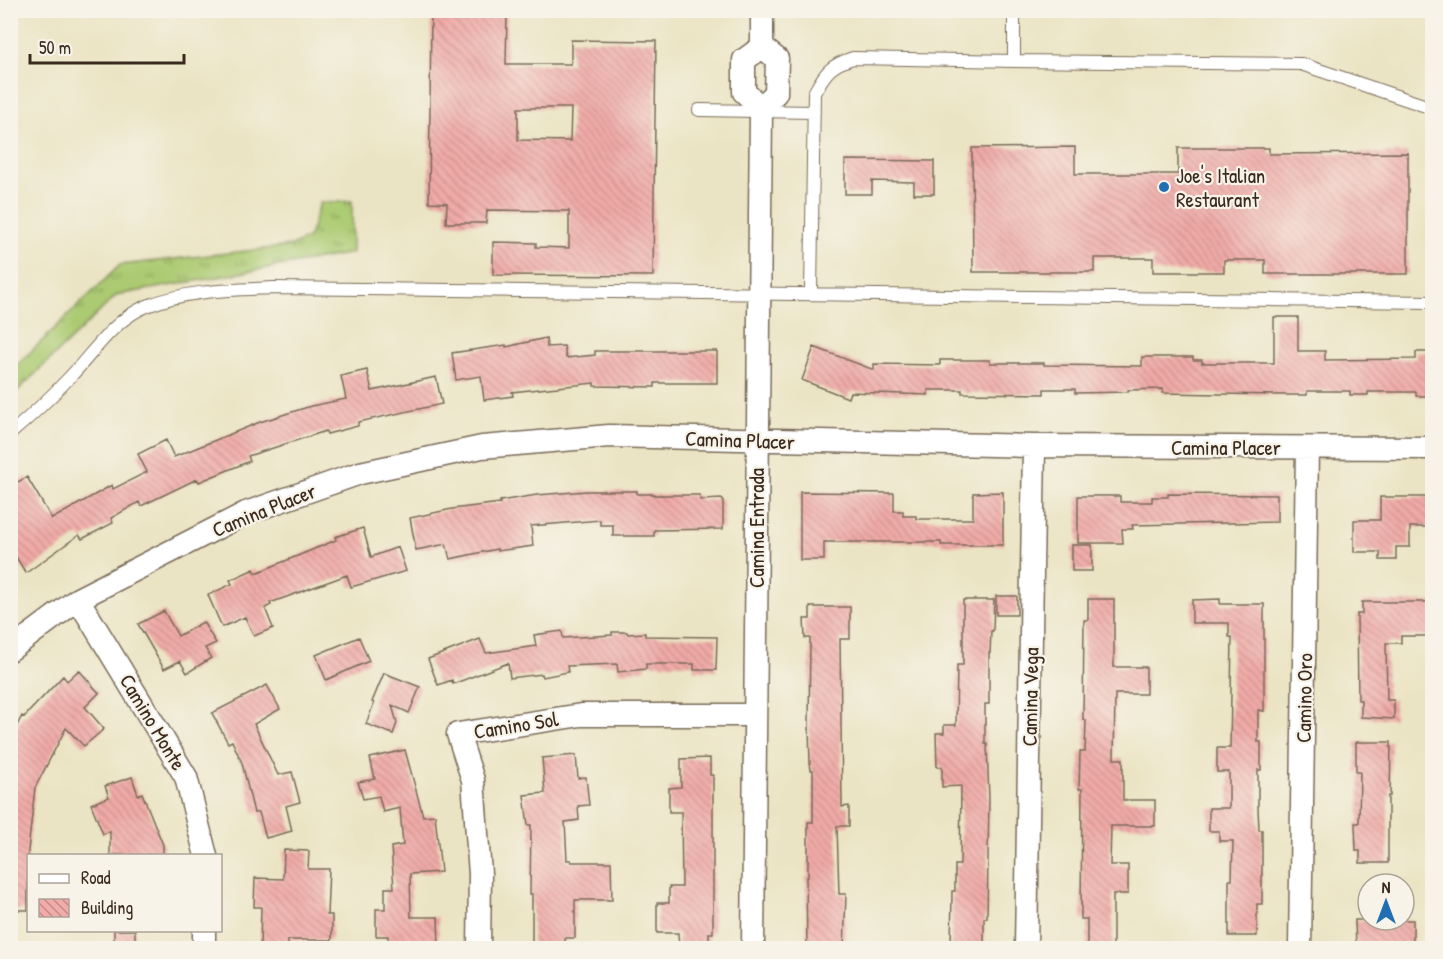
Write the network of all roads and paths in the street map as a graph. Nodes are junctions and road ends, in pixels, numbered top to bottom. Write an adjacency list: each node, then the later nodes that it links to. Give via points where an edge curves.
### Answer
1 (762, 10): 3 (street)
2 (1014, 10): 4 (lane)
3 (762, 47): 6 (street, via 777,59 776,93); 6 (street, via 744,60 744,92)
4 (1014, 61): 5 (lane, via 1301,64); 8 (lane, via 853,58 837,63 824,75 814,93)
5 (1432, 108)
6 (761, 109): 7 (lane); 8 (lane); 9 (street, Camina Entrada)
7 (699, 110)
8 (814, 112): 10 (lane)
9 (758, 292): 10 (lane); 12 (lane, via 274,288 209,291 146,306 125,318); 13 (street, Camina Entrada)
10 (811, 293): 11 (lane)
11 (1432, 302)
12 (10, 434)
13 (756, 441): 14 (street, Camina Placer); 17 (street, Camina Placer, via 609,436 482,447 360,473 246,513); 19 (street, Camina Entrada)
14 (1034, 446): 15 (street, Camina Placer); 25 (street, Camina Vega)
15 (1308, 448): 16 (street, Camina Placer); 26 (street, Camino Oro)
16 (1432, 448)
17 (78, 599): 18 (street, Camina Placer); 20 (street, Camino Monte, via 186,777)
18 (10, 650)
19 (755, 715): 23 (street, Camino Sol, via 581,715 458,734 473,780 480,874); 24 (street, Camina Entrada)
20 (206, 854)
21 (204, 932): 22 (street)
22 (204, 948)
23 (479, 948)
24 (753, 948)
25 (1026, 948)
26 (1300, 948)

